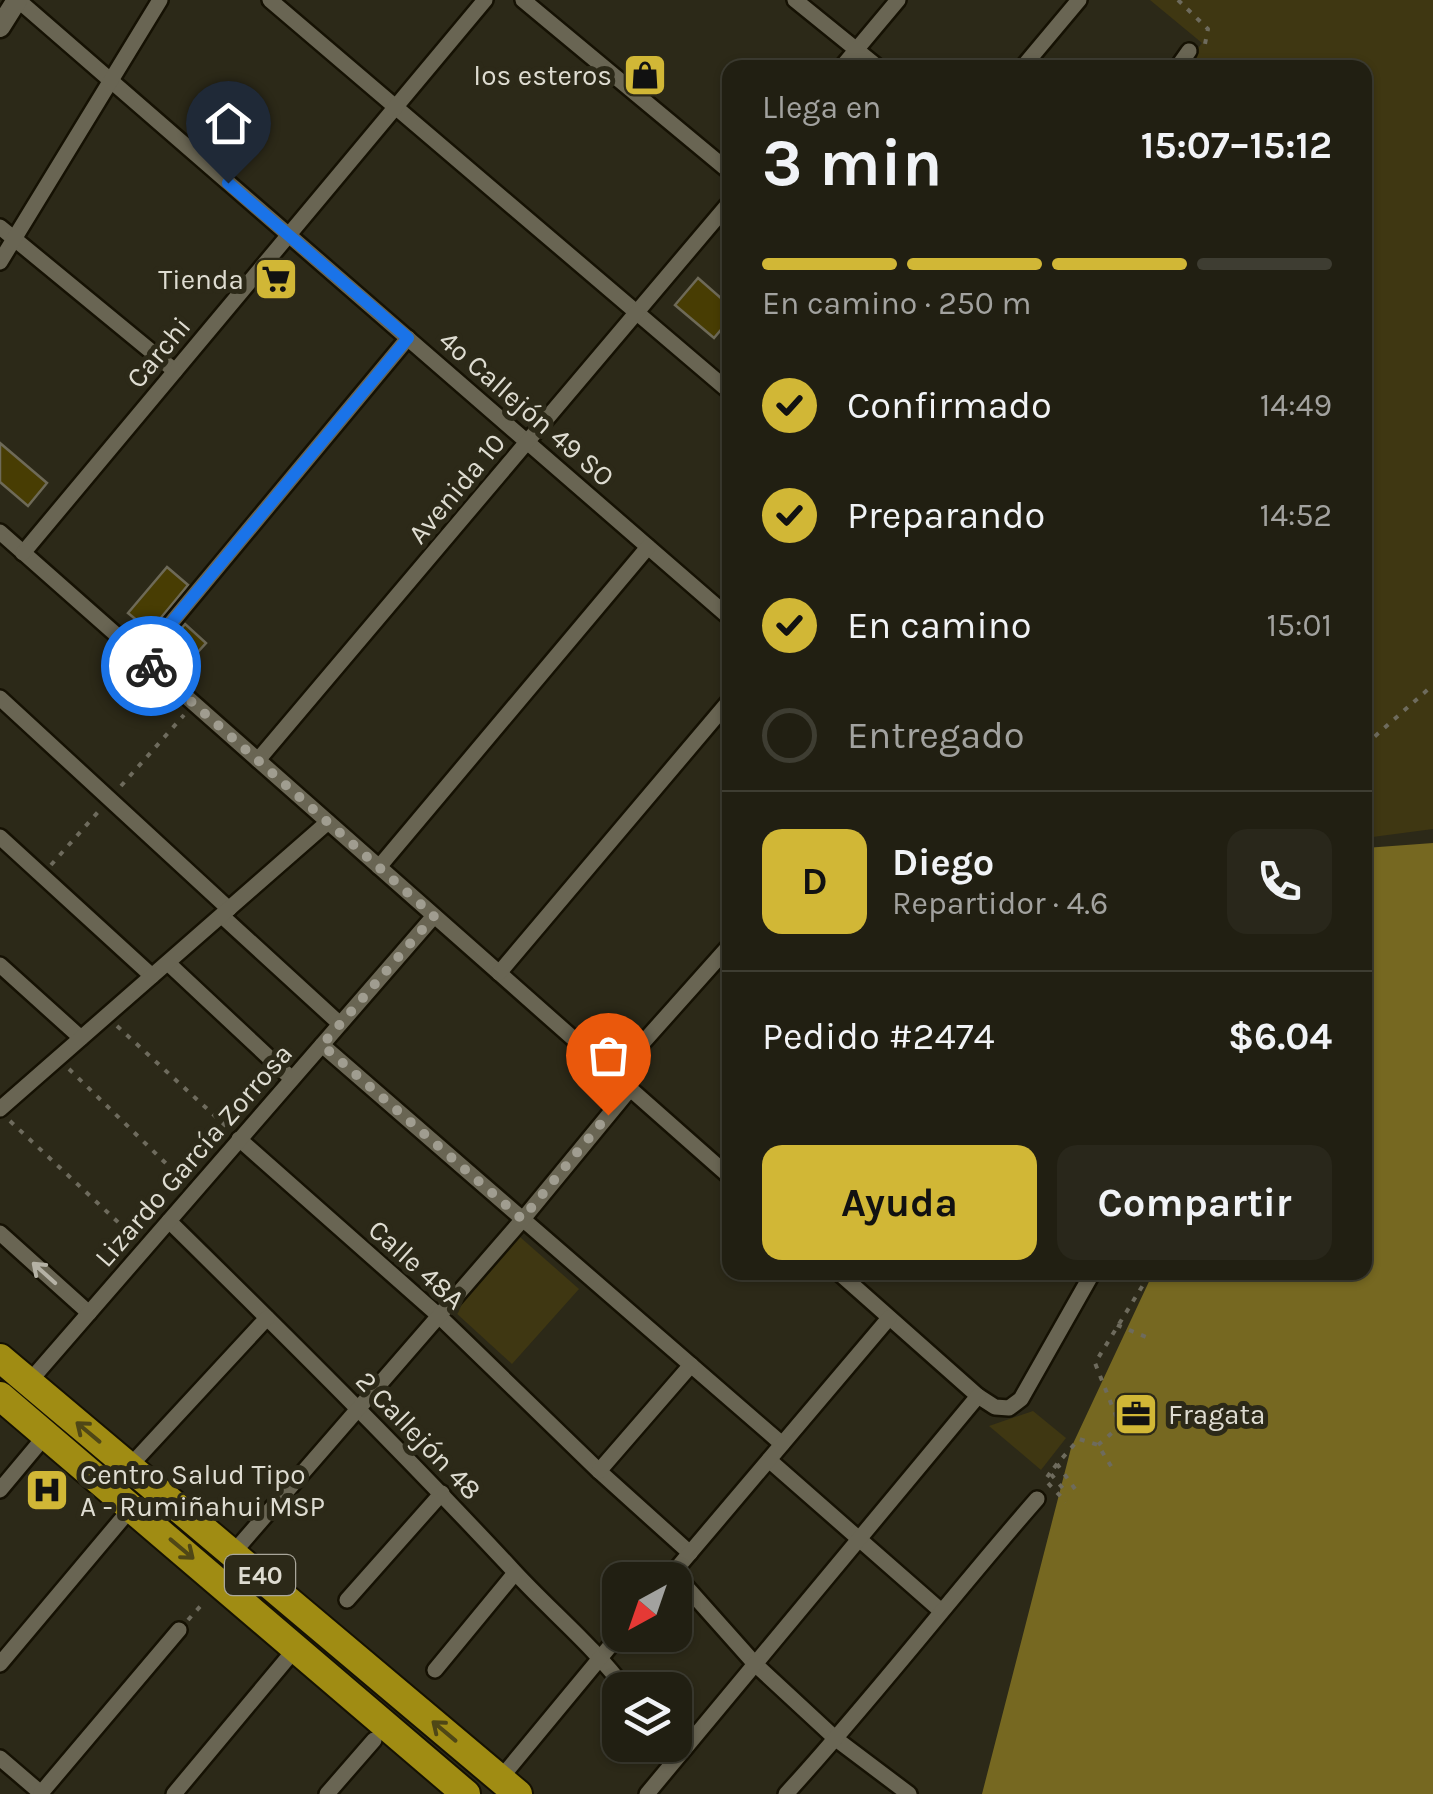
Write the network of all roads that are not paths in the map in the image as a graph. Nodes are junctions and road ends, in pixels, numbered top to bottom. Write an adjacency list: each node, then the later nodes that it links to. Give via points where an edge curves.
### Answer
1 (18, 0): 9 (street); 16 (street, 4º Callejón 49 SO)
2 (160, 0): 16 (street)
3 (270, 0): 17 (street)
4 (485, 0): 17 (street, Carchi)
5 (524, 0): 18 (street)
6 (795, 0): 10 (street)
7 (898, 0): 10 (street)
8 (1079, 0): 14 (street)
9 (0, 26)
10 (856, 50): 12 (street); 13 (street)
11 (1194, 58): 15 (street)
12 (848, 60)
13 (868, 60)
14 (1029, 60)
15 (1190, 60)
16 (110, 81): 21 (street, 4º Callejón 49 SO); 22 (street)
17 (395, 106): 21 (street, Carchi); 24 (street)
18 (722, 165)
19 (722, 212): 24 (street, Avenida 10)
20 (0, 228): 22 (street)
21 (288, 234): 25 (street, 4º Callejón 49 SO); 26 (street, Carchi)
22 (14, 238): 23 (street); 26 (street)
23 (0, 262)
24 (638, 314): 27 (street); 28 (street, Avenida 10)
25 (408, 338): 28 (street, 4º Callejón 49 SO); 33 (street)
26 (175, 371): 31 (street, Carchi)
27 (722, 385)
28 (528, 442): 30 (street, 4º Callejón 49 SO); 36 (street, Avenida 10)
29 (0, 532): 31 (street)
30 (648, 547): 32 (street, 4º Callejón 49 SO); 39 (street)
31 (23, 553): 33 (street)
32 (722, 611)
33 (142, 658): 36 (street)
34 (0, 698): 40 (street)
35 (722, 709): 45 (street)
36 (258, 760): 37 (street)
37 (328, 822): 39 (street); 40 (street)
38 (0, 836): 46 (street)
39 (379, 867): 41 (street)
40 (226, 912): 43 (street); 47 (street)
41 (434, 916): 45 (street); 47 (street, Lizardo García Zorrosa)
42 (722, 954): 50 (street)
43 (168, 962): 46 (street); 51 (street)
44 (0, 965): 48 (street)
45 (499, 973): 50 (street)
46 (152, 976): 48 (street)
47 (340, 1024): 49 (street, Lizardo García Zorrosa)
48 (81, 1038): 53 (street)
49 (322, 1045): 51 (street, Lizardo García Zorrosa); 56 (street)
50 (614, 1075): 52 (street)
51 (292, 1080): 54 (street, Lizardo García Zorrosa)
52 (630, 1089): 55 (street); 56 (street)
53 (3, 1103)
54 (240, 1139): 57 (street, Lizardo García Zorrosa); 64 (street, Calle 48A)
55 (722, 1170)
56 (522, 1219): 64 (street); 68 (street)
57 (169, 1220): 63 (street, Lizardo García Zorrosa); 65 (street, 2 Callejón 48)
58 (0, 1233): 63 (street, one-way to 58)
59 (847, 1280): 62 (street)
60 (859, 1280): 62 (street)
61 (1088, 1280): 71 (street, via 1021,1399 1010,1408 994,1408)
62 (854, 1286): 66 (street)
63 (89, 1313): 69 (street, Lizardo García Zorrosa)
64 (438, 1315): 72 (street); 77 (street, Calle 48A)
65 (267, 1318): 72 (street, 2 Callejón 48); 76 (street)
66 (889, 1318): 71 (street); 74 (street)
67 (0, 1358): 69 (highway, E40)
68 (690, 1365): 74 (street); 77 (street)
69 (29, 1382): 76 (highway, E40, one-way to 69)
70 (0, 1396): 73 (highway, E40)
71 (978, 1396): 82 (street)
72 (358, 1406): 79 (street, 2 Callejón 48); 83 (street)
73 (46, 1435): 78 (street); 81 (highway, E40)
74 (782, 1444): 75 (street)
75 (769, 1460): 82 (street); 84 (street)
76 (129, 1467): 83 (highway, E40)
77 (600, 1471): 84 (street, Calle 48A)
78 (0, 1490)
79 (442, 1493): 86 (street, 2 Callejón 48); 88 (street)
80 (1037, 1500): 89 (street)
81 (132, 1507): 91 (highway, E40, one-way to 91); 94 (street)
82 (860, 1538): 89 (street); 95 (street)
83 (233, 1552): 103 (highway, E40, one-way to 83)
84 (690, 1553): 85 (street)
85 (682, 1562)
86 (515, 1573): 93 (street, 2 Callejón 48); 96 (street)
87 (692, 1599): 95 (street)
88 (347, 1600)
89 (940, 1610): 99 (street)
90 (179, 1630): 105 (street)
91 (296, 1648): 106 (street); 108 (highway, E40)
92 (604, 1652): 93 (street)
93 (601, 1656): 97 (street, 2 Callejón 48); 103 (street)
94 (0, 1664)
95 (755, 1664): 98 (street); 99 (street)
96 (435, 1670)
97 (613, 1672)
98 (692, 1730)
99 (836, 1739): 104 (street); 110 (street)
100 (374, 1740): 107 (street)
101 (0, 1758): 105 (street)
102 (665, 1762): 109 (street)
103 (509, 1786)
104 (888, 1788): 111 (street)
105 (42, 1794)
106 (174, 1794)
107 (327, 1794)
108 (466, 1794)
109 (647, 1794)
110 (786, 1794)
111 (909, 1794)

